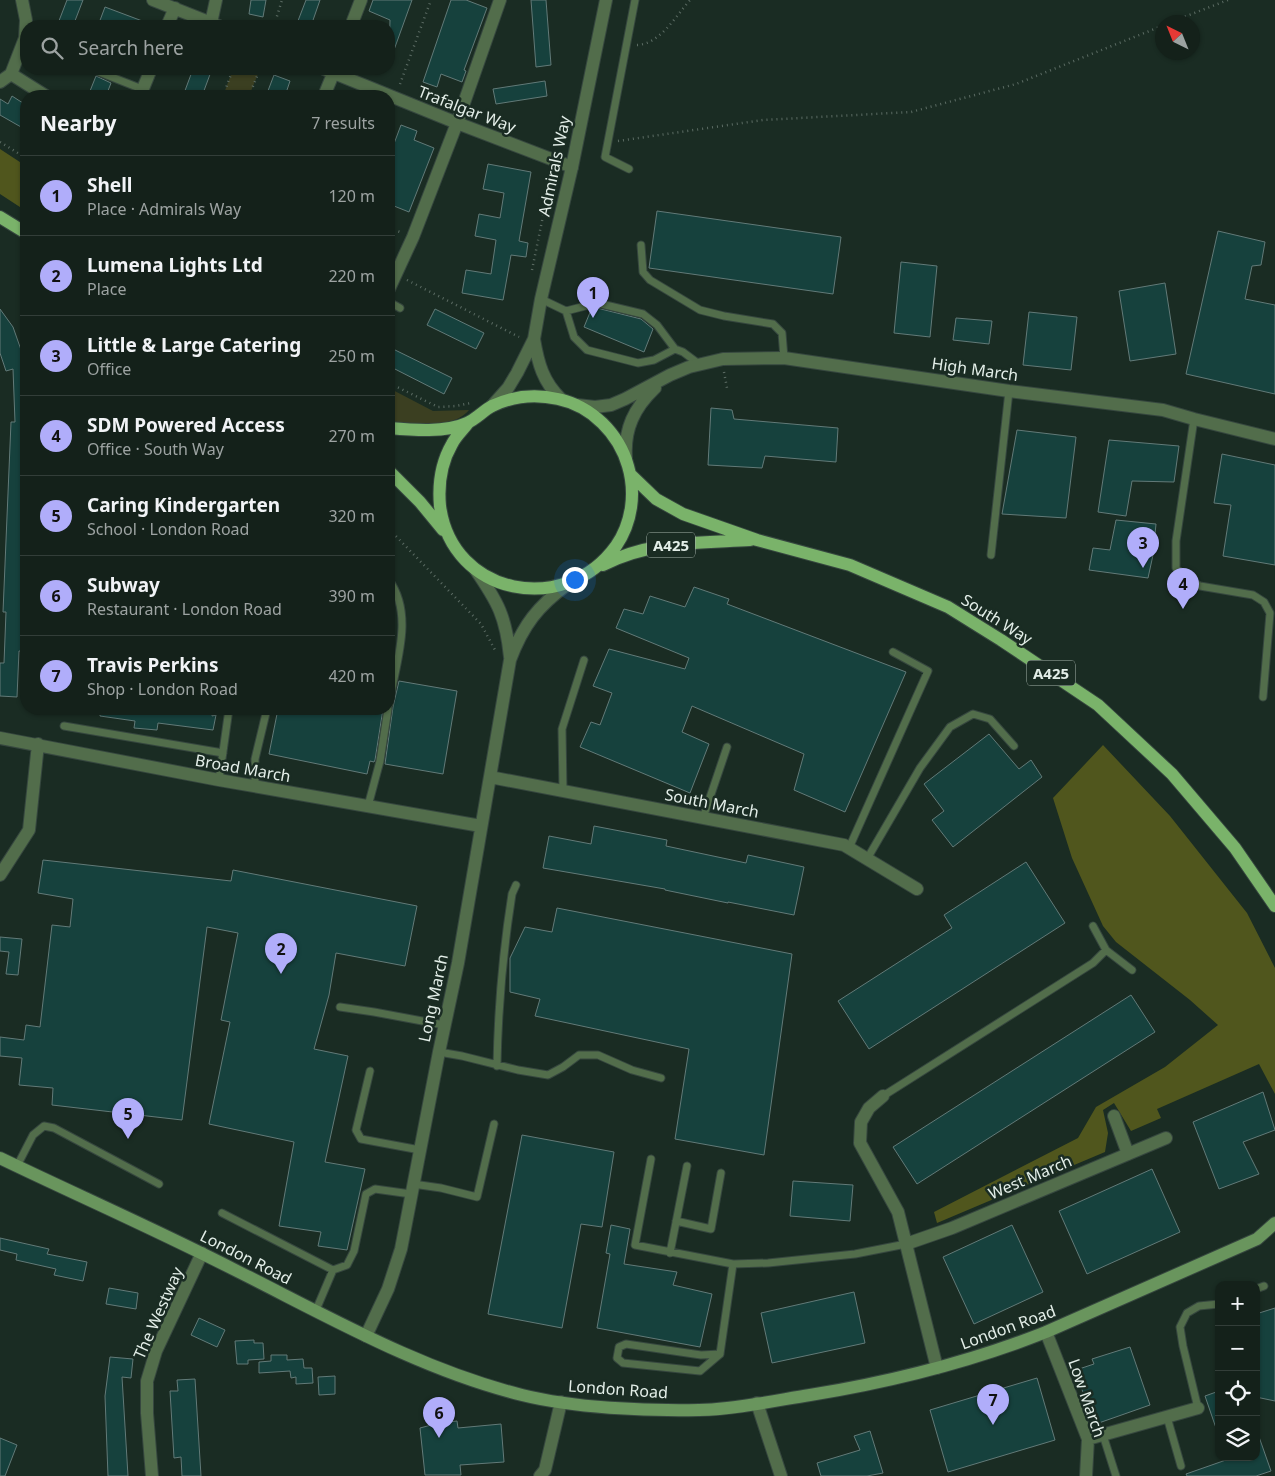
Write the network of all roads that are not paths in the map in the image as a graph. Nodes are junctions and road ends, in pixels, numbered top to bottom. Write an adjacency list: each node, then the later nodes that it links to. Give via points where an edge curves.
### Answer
1 (22, 0): 9 (street)
2 (153, 0): 8 (street)
3 (216, 0): 12 (street)
4 (361, 0): 13 (street)
5 (500, 0): 27 (street)
6 (606, 0): 28 (street, Admirals Way)
7 (635, 0): 29 (lane, via 605,157)
8 (175, 8): 10 (street); 11 (street)
9 (26, 20)
10 (170, 20)
11 (203, 20)
12 (215, 20)
13 (353, 20)
14 (20, 52): 15 (street)
15 (12, 74): 20 (street); 21 (street)
16 (105, 75): 22 (lane)
17 (148, 75): 23 (street)
18 (330, 75): 24 (street)
19 (342, 75): 25 (street, Trafalgar Way)
20 (0, 82)
21 (37, 90)
22 (135, 90)
23 (142, 90)
24 (326, 90)
25 (377, 90)
26 (395, 98): 27 (street, Trafalgar Way)
27 (457, 123): 28 (street, Trafalgar Way); 33 (street)
28 (572, 167): 34 (street, Admirals Way)
29 (629, 169)
30 (0, 217): 31 (main road)
31 (20, 229)
32 (640, 245): 40 (lane, via 643,272 650,280 700,310 773,324 782,333)
33 (395, 276)
34 (541, 299): 37 (lane); 38 (street, Admirals Way)
35 (395, 305): 36 (lane)
36 (400, 308)
37 (566, 311): 39 (lane, via 597,303 643,314 657,325); 39 (lane, via 574,337 587,350 638,363 654,360)
38 (534, 339): 44 (street, Admirals Way, via 537,361 552,390); 46 (street, Admirals Way, via 517,374)
39 (675, 349): 41 (lane)
40 (784, 358): 41 (street, High March, via 723,359); 43 (street, High March)
41 (700, 365): 42 (street, High March)
42 (670, 375): 45 (street, High March, via 611,405); 51 (street, High March, via 635,411 626,436)
43 (1009, 391): 47 (street, High March, via 1163,410); 56 (lane)
44 (561, 399): 45 (main road); 46 (main road, via 526,396)
45 (577, 405): 51 (main road, via 606,427)
46 (492, 406): 48 (main road)
47 (1194, 419): 50 (street, High March); 65 (lane, via 1176,541 1176,568 1186,579 1200,586 1254,595 1264,602 1270,613)
48 (468, 423): 49 (main road, via 427,430); 55 (main road, via 452,443 442,467 439,492 442,518)
49 (395, 428)
50 (1275, 438)
51 (626, 458): 52 (main road)
52 (630, 474): 54 (main road, South Way / A425, via 673,510); 58 (main road, via 632,496 626,525 607,557)
53 (395, 477): 55 (main road)
54 (757, 540): 58 (main road, South Way / A425, via 651,548 619,557); 87 (main road, South Way / A425, via 850,564 948,607 1098,705 1172,774 1235,848)
55 (452, 542): 57 (main road, South Way)
56 (991, 555)
57 (474, 567): 59 (main road, South Way, via 494,580 518,588 543,589); 62 (street, Long March, via 500,609)
58 (591, 572): 59 (main road, South Way)
59 (568, 584): 62 (street, Long March, via 534,614)
60 (395, 592): 64 (lane, via 403,630)
61 (893, 652): 82 (lane, via 928,672)
62 (510, 660): 75 (street, Long March)
63 (584, 660): 78 (lane, via 562,729)
64 (395, 672)
65 (1263, 697)
66 (228, 715): 74 (lane)
67 (266, 715): 77 (lane, via 255,759)
68 (387, 715): 79 (lane, via 380,761)
69 (64, 726): 74 (lane)
70 (0, 738): 71 (street, Broad March)
71 (38, 744): 76 (street, Broad March); 84 (street, via 30,830)
72 (1014, 746): 83 (lane, via 990,719 973,714 950,726 920,768)
73 (727, 747): 80 (lane)
74 (223, 753): 76 (lane)
75 (490, 777): 78 (street, South March); 81 (street, Long March)
76 (218, 780): 77 (street, Broad March)
77 (255, 787): 79 (street, Broad March)
78 (563, 791): 80 (street, South March)
79 (368, 806): 81 (street, Broad March)
80 (703, 818): 82 (street, South March)
81 (481, 826): 92 (street, Long March)
82 (849, 848): 83 (street, South March)
83 (867, 859): 86 (street, South March)
84 (0, 875)
85 (516, 885): 94 (lane, via 501,981)
86 (916, 889)
87 (1275, 906)
88 (1093, 926): 89 (lane)
89 (1106, 950): 90 (lane); 97 (lane, via 1093,963)
90 (1132, 970)
91 (340, 1007): 92 (lane)
92 (444, 1025): 93 (street, Long March)
93 (439, 1052): 94 (lane); 101 (street, Long March)
94 (497, 1066): 96 (lane, via 548,1075 579,1055 598,1055)
95 (370, 1071): 101 (lane, via 356,1130 361,1139)
96 (661, 1078)
97 (883, 1096): 115 (street, via 869,1108 861,1122 860,1143 898,1212)
98 (1114, 1116): 102 (street)
99 (494, 1124): 109 (lane, via 477,1197 441,1188)
100 (1166, 1138): 102 (street, West March)
101 (420, 1150): 109 (street, Long March)
102 (1128, 1154): 115 (street, West March)
103 (0, 1158): 105 (main road, London Road)
104 (651, 1159): 117 (lane, West March, via 635,1245)
105 (17, 1166): 108 (lane, via 33,1135 44,1126 54,1128); 116 (main road, London Road)
106 (687, 1166): 111 (lane)
107 (721, 1173): 111 (lane, via 711,1229)
108 (159, 1184)
109 (412, 1189): 119 (lane, via 375,1189 366,1194 354,1252 348,1265); 125 (street, Long March, via 401,1249 388,1289)
110 (222, 1213): 119 (lane)
111 (676, 1220): 117 (lane)
112 (1275, 1223): 114 (main road, London Road)
113 (1275, 1238): 114 (main road, London Road)
114 (1257, 1239): 124 (main road, London Road)
115 (906, 1244): 118 (lane, West March, via 855,1254); 127 (street)
116 (202, 1253): 123 (main road, London Road); 135 (street, The Westway, via 156,1352 147,1381)
117 (670, 1253): 118 (lane, West March)
118 (733, 1264): 126 (lane)
119 (333, 1270): 123 (lane)
120 (1264, 1286): 121 (lane)
121 (1260, 1288)
122 (1215, 1304): 130 (lane, via 1199,1306 1187,1313 1180,1326)
123 (316, 1310): 125 (main road, London Road)
124 (1046, 1332): 127 (main road, London Road); 133 (street, Low March)
125 (366, 1336): 128 (main road, London Road, via 425,1364 523,1395)
126 (720, 1354): 126 (lane, via 701,1355 626,1344 619,1348 617,1358 623,1363 700,1370)
127 (937, 1368): 129 (main road, London Road, via 845,1389)
128 (561, 1402): 129 (main road, London Road, via 701,1410); 136 (street, via 545,1470)
129 (757, 1403): 137 (street)
130 (1198, 1408): 131 (street)
131 (1167, 1417): 132 (street); 134 (lane)
132 (1103, 1435): 133 (street); 139 (lane)
133 (1088, 1439): 138 (street, Low March)
134 (1181, 1466)
135 (152, 1476)
136 (540, 1476)
137 (781, 1476)
138 (1086, 1476)
139 (1116, 1476)

